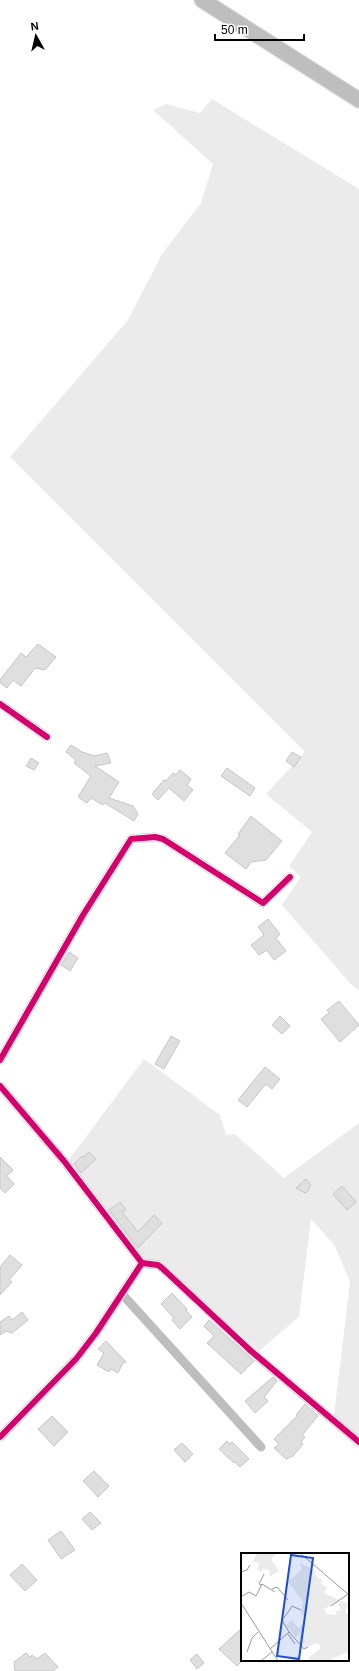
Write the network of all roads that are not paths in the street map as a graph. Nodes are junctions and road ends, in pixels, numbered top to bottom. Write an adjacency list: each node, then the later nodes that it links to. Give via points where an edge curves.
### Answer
1 (202, 0): 2 (main road)
2 (359, 100)
3 (0, 704): 4 (street)
4 (47, 737)
5 (290, 877): 6 (street, via 262,903 163,839 131,839 83,914)
6 (0, 1060)
7 (0, 1086): 8 (street, via 64,1161)
8 (142, 1263): 9 (street); 11 (street, via 162,1268 251,1351)
9 (122, 1294): 10 (street, via 76,1359); 12 (street)
10 (0, 1437)
11 (359, 1442)
12 (261, 1447)

